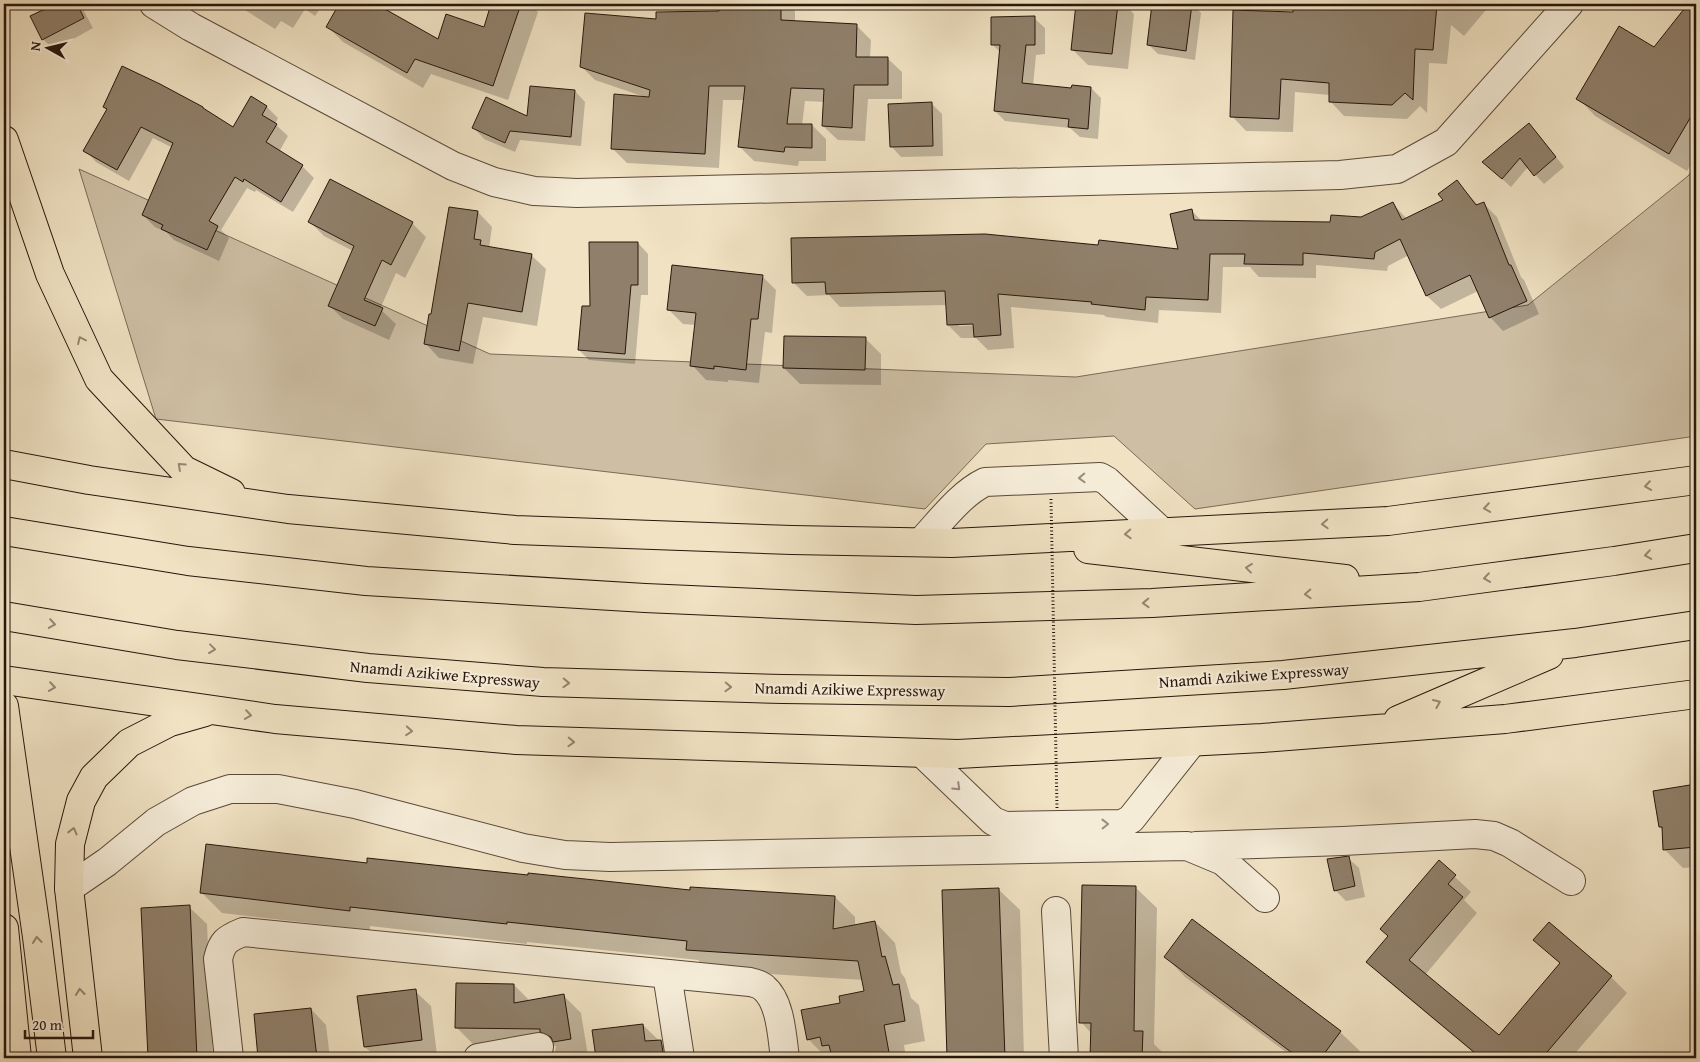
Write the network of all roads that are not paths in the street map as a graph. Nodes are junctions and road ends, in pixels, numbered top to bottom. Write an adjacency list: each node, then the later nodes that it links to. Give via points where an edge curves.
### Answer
1 (154, 4): 2 (street, via 191,27 453,166 494,182 534,191 578,193 1340,176 1397,168 1446,142)
2 (1569, 4)
3 (4, 140): 6 (main road, one-way to 3, via 184,470 99,379 50,274)
4 (4, 464): 6 (main road)
5 (1696, 480): 8 (main road, one-way to 8, via 1388,521)
6 (255, 504): 10 (main road, via 515,530)
7 (4, 530): 12 (main road, one-way to 7, via 1152,603 916,610 366,581 188,561)
8 (1162, 532): 9 (main road, one-way to 9); 10 (street, one-way to 10, via 1107,481 1090,477 985,482 960,500)
9 (1008, 540): 10 (main road); 12 (main road, one-way to 9)
10 (922, 542)
11 (1696, 548): 12 (main road, one-way to 12)
12 (1419, 587)
13 (4, 616): 15 (main road, Nnamdi Azikiwe Expressway, one-way to 15, via 177,645 368,668 543,682 783,689 1019,691 1283,675)
14 (1696, 625): 15 (main road, Nnamdi Azikiwe Expressway)
15 (1575, 644): 20 (main road, one-way to 15)
16 (4, 680): 19 (main road, one-way to 19)
17 (1696, 694): 20 (main road, via 1504,719)
18 (4, 706): 32 (main road, one-way to 18)
19 (214, 710): 22 (main road, one-way to 22, via 516,740); 25 (main road, one-way to 19, via 70,844 81,801 94,777 129,743 170,722)
20 (1376, 729): 21 (main road)
21 (1192, 742): 22 (main road); 22 (street, one-way to 21, via 993,821 1005,826 1122,824 1131,819)
22 (922, 753)
23 (1187, 846): 24 (street, via 1475,834 1494,836 1510,843); 25 (street, via 620,857 565,855 523,848 355,804 278,789 230,789 193,801 156,822); 26 (street, via 1223,861)
24 (1571, 881)
25 (69, 888): 33 (main road, one-way to 25)
26 (1265, 898)
27 (1056, 911): 38 (street)
28 (4, 928): 31 (main road)
29 (667, 974): 34 (street, via 242,932 230,937 220,947 218,959); 36 (street); 37 (street, via 750,982 764,988 774,1000)
30 (539, 1047): 35 (street)
31 (17, 1058)
32 (52, 1058)
33 (88, 1058)
34 (229, 1058)
35 (478, 1058)
36 (680, 1058)
37 (785, 1058)
38 (1064, 1058)

